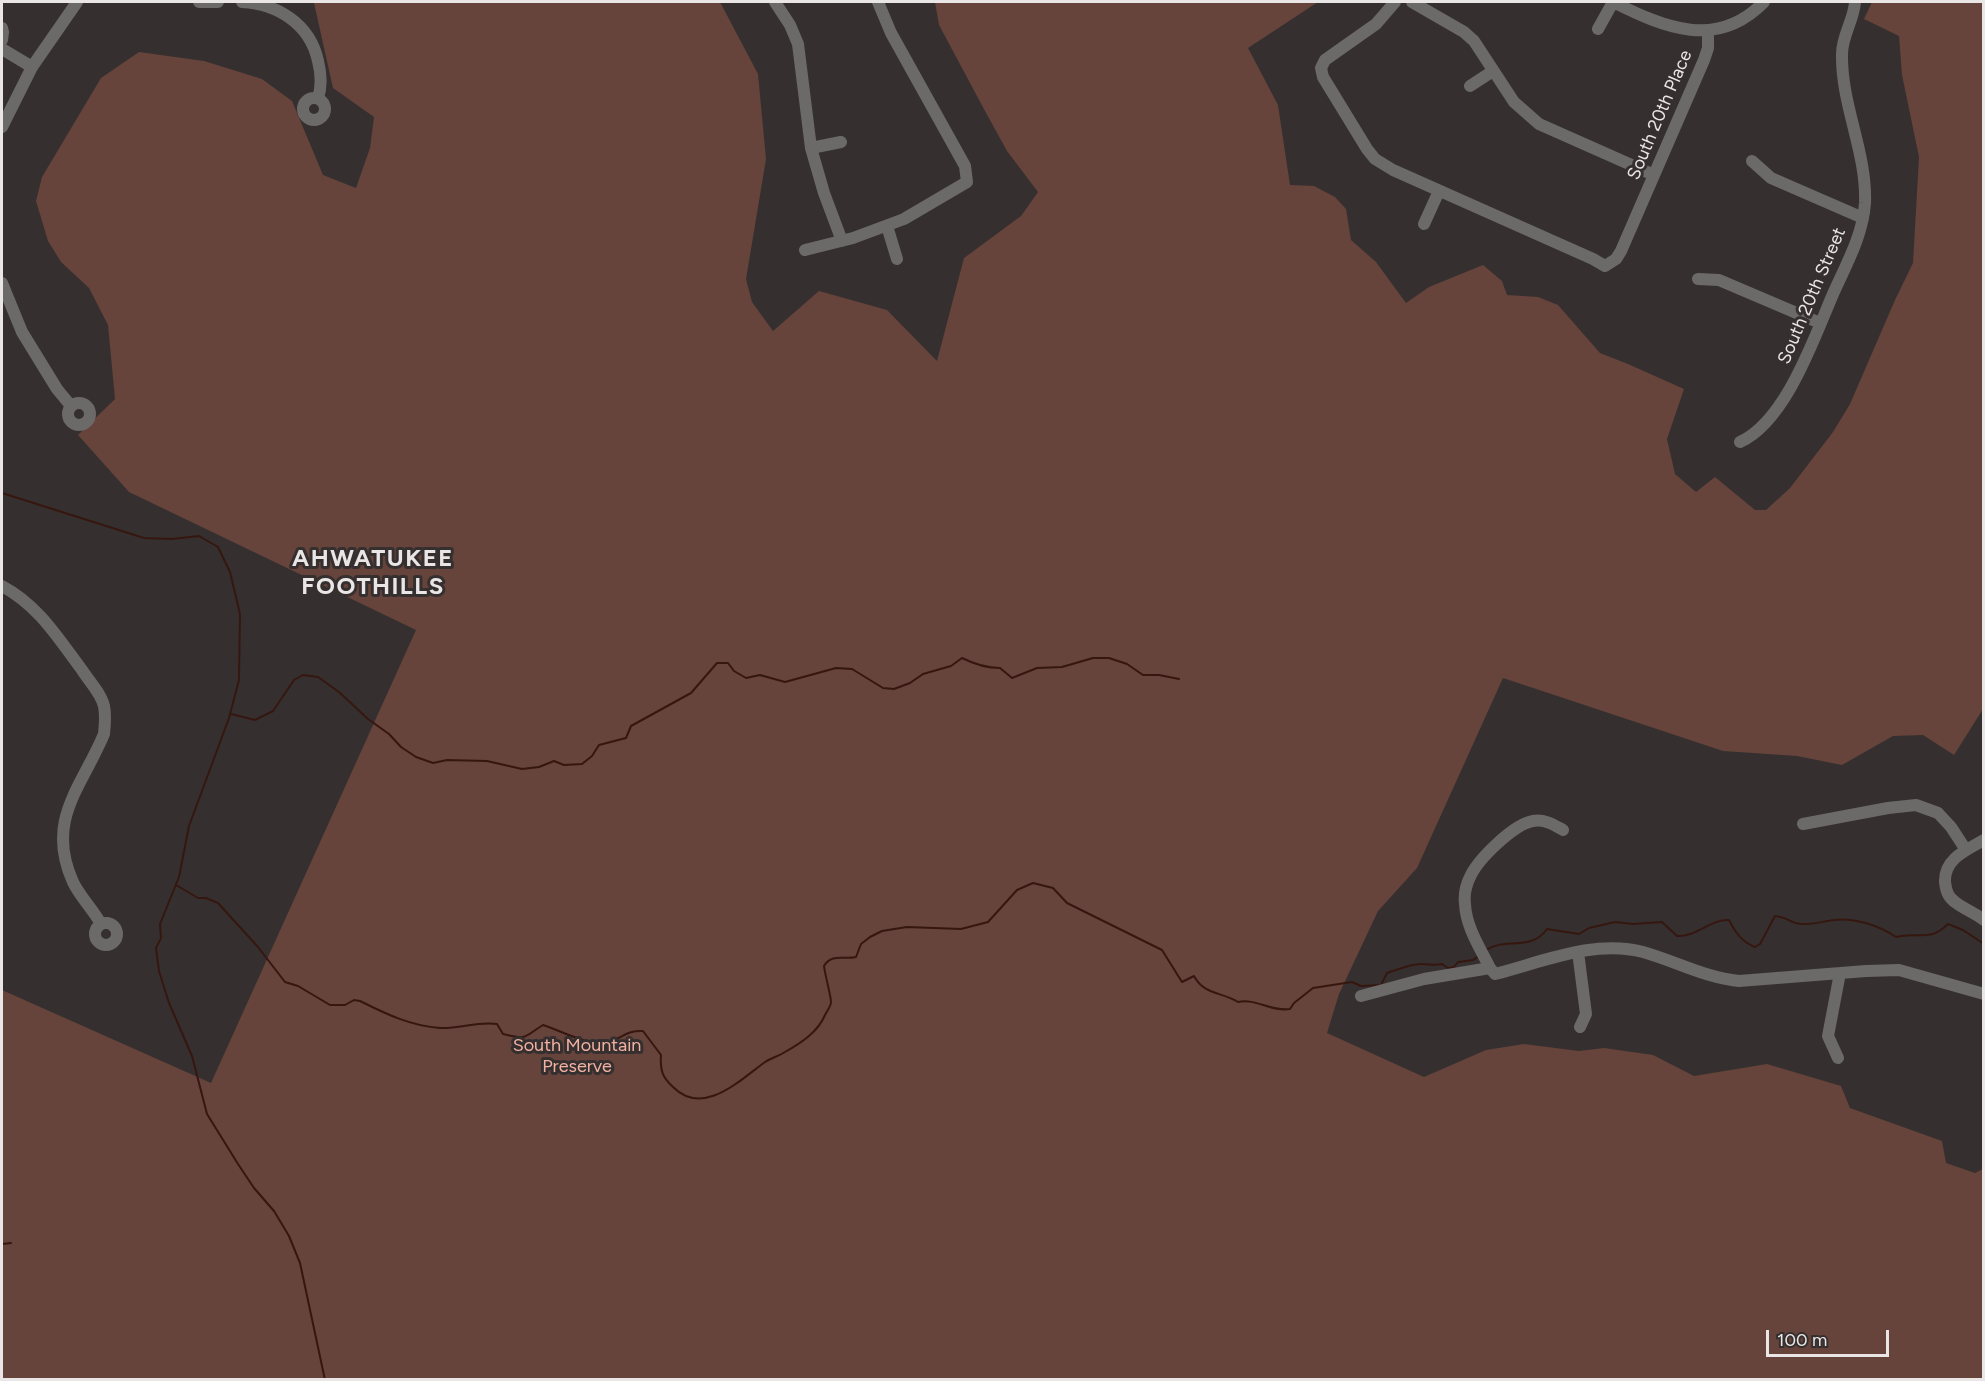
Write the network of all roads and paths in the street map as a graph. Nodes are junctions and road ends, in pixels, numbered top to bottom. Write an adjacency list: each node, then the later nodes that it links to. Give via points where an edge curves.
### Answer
1 (77, 2): 17 (street)
2 (199, 2): 3 (street)
3 (218, 2)
4 (242, 2): 20 (street, via 274,8 304,31 316,51 321,74)
5 (776, 2): 23 (street, via 798,44)
6 (878, 2): 29 (street, via 891,33 965,166 967,182)
7 (1395, 2): 26 (street, via 1376,24 1325,60 1321,68 1323,77 1375,159)
8 (1412, 2): 18 (street, via 1464,32)
9 (1613, 2): 13 (street); 14 (street, via 1678,29)
10 (1764, 2): 14 (street, South 20th Place, via 1739,21)
11 (1855, 2): 27 (street, South 20th Street, via 1842,53 1864,174)
12 (2, 28): 15 (street)
13 (1598, 29)
14 (1708, 31): 25 (street, South 20th Place, via 1704,60)
15 (2, 40)
16 (2, 49): 17 (street)
17 (32, 67): 21 (street)
18 (1493, 71): 19 (street); 25 (street, via 1514,102 1539,124)
19 (1470, 86)
20 (318, 98)
21 (2, 127)
22 (841, 142): 23 (street)
23 (811, 148): 30 (street)
24 (1752, 161): 27 (street, via 1771,178)
25 (1654, 175): 26 (street, South 20th Place, via 1621,251 1605,266)
26 (1439, 191): 28 (street)
27 (1863, 218): 35 (street, South 20th Street)
28 (1424, 224)
29 (887, 226): 30 (street); 32 (street)
30 (842, 241): 31 (street)
31 (805, 250)
32 (897, 259)
33 (1698, 279): 35 (street, via 1719,280)
34 (2, 283): 36 (street, via 22,332)
35 (1820, 323): 37 (street, South 20th Street, via 1795,381 1759,430)
36 (71, 406)
37 (1740, 442)
38 (2, 586): 44 (street, via 18,594 46,620 104,704 104,734 65,814 62,847 73,883)
39 (1803, 824): 42 (street, via 1916,805 1938,813)
40 (1563, 831): 46 (street, via 1545,820 1518,826 1474,869 1466,892 1466,914)
41 (1983, 840): 42 (street)
42 (1966, 850): 43 (street, via 1950,861 1945,875 1946,892)
43 (1983, 920)
44 (101, 924)
45 (1578, 952): 46 (street, via 1495,974); 47 (street, via 1614,947 1641,951 1721,980); 50 (street, via 1586,1014)
46 (1490, 968): 49 (street, via 1424,979)
47 (1840, 973): 48 (street, via 1899,970); 51 (street, via 1828,1036)
48 (1983, 994)
49 (1361, 996)
50 (1580, 1027)
51 (1838, 1059)

